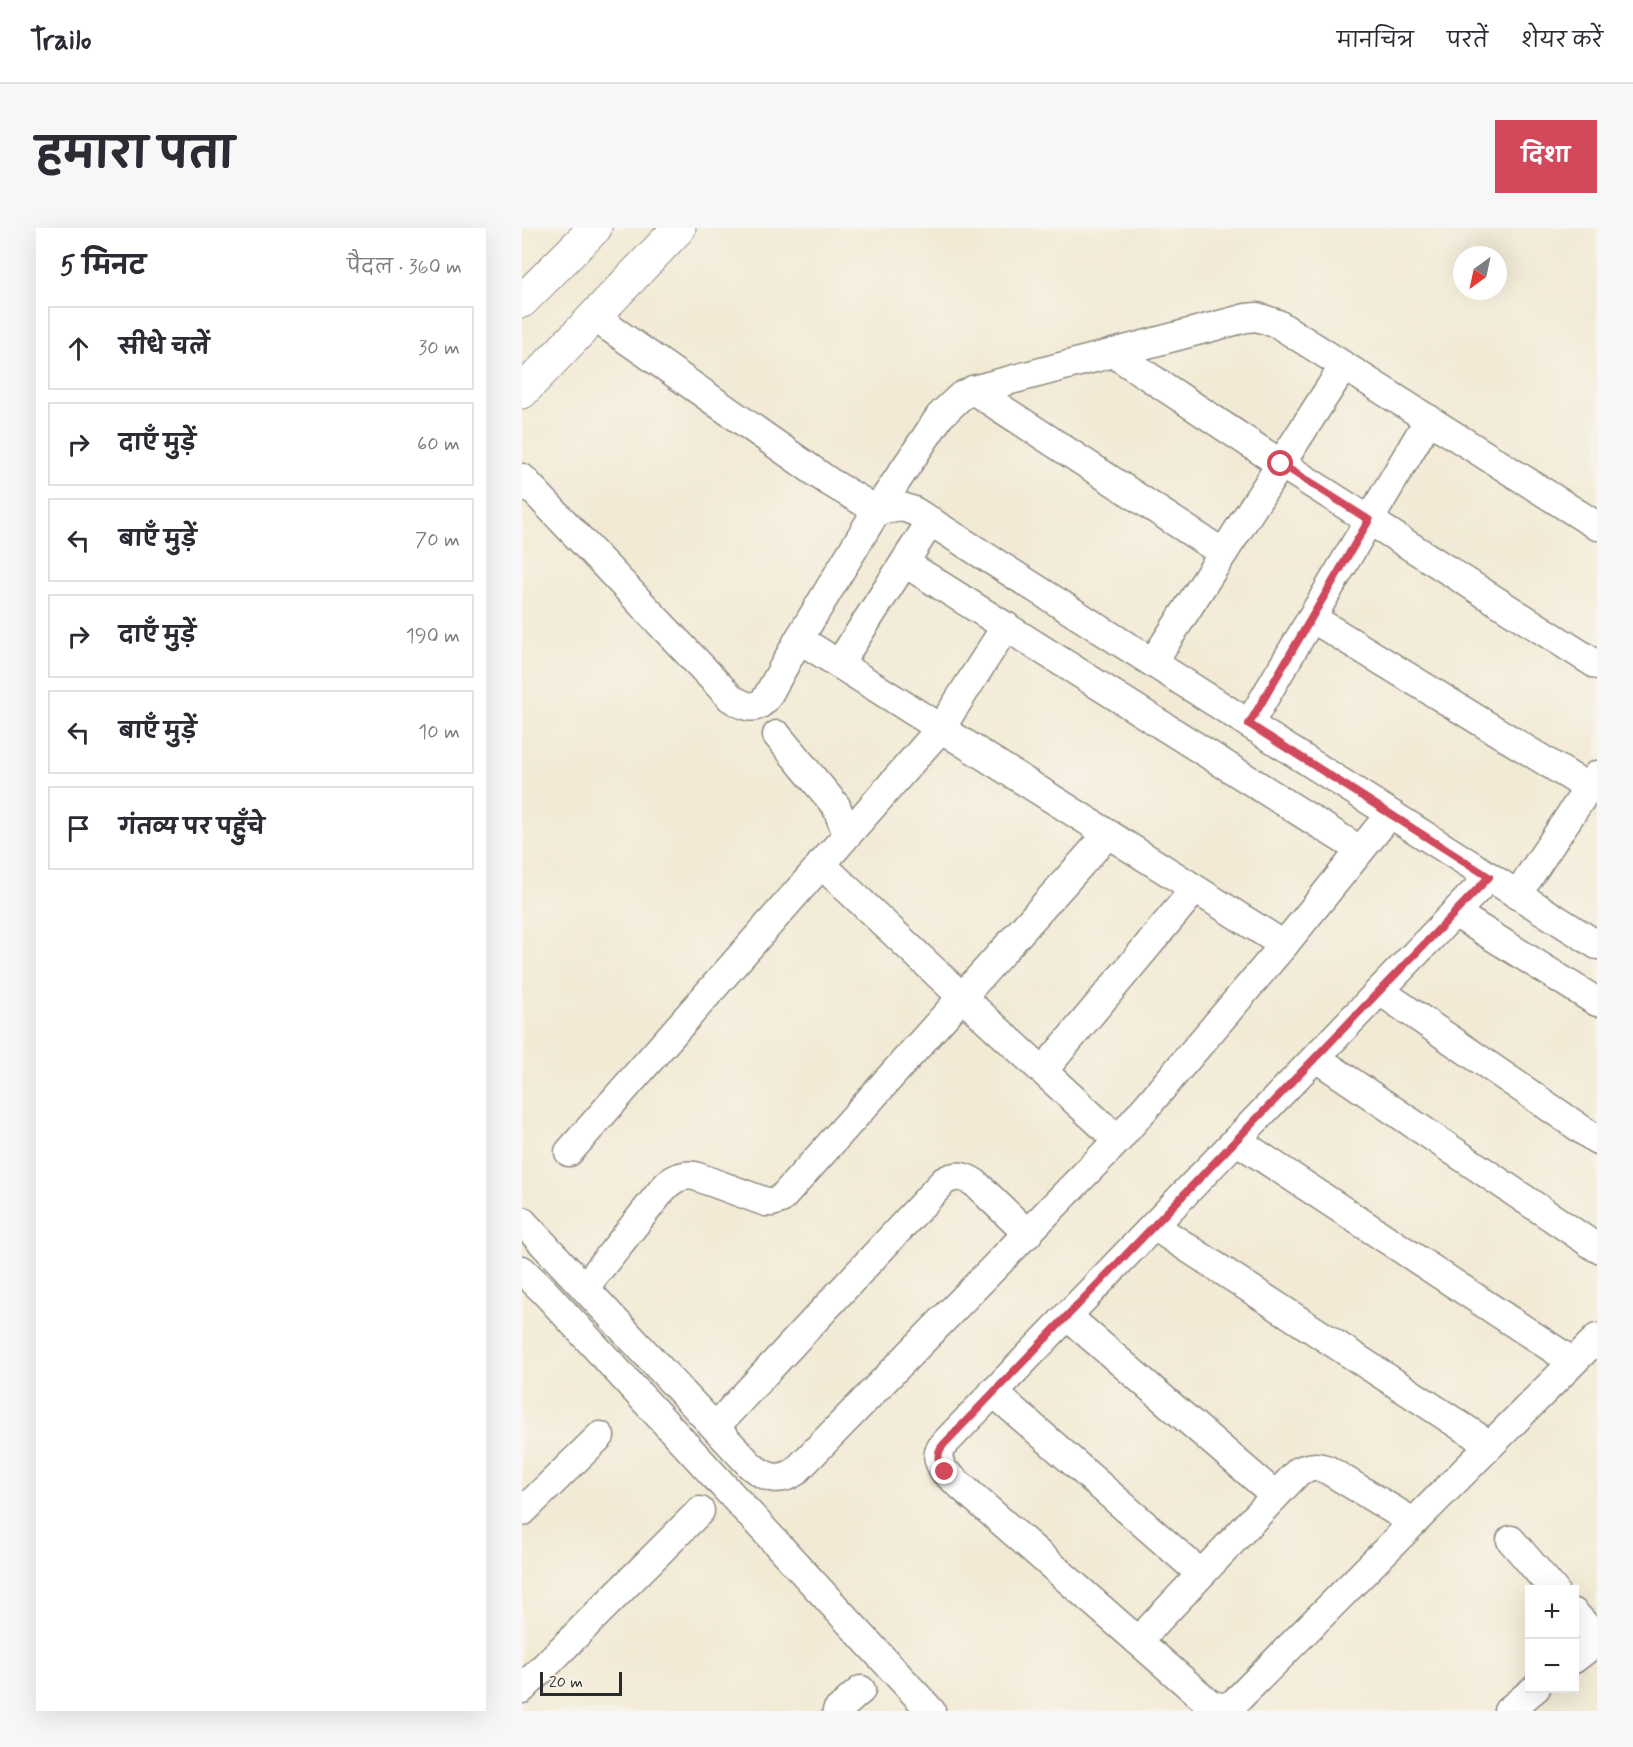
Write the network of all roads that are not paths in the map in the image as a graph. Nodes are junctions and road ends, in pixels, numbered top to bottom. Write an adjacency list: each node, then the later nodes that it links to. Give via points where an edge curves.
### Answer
1 (596, 228): 3 (main road)
2 (672, 234): 4 (main road)
3 (522, 301)
4 (593, 316): 8 (main road); 12 (street, via 828,481)
5 (1113, 353): 6 (street, via 1257,317 1278,324); 7 (street); 10 (street)
6 (1344, 366): 9 (street); 10 (street)
7 (973, 390): 12 (street, via 960,396 940,416); 16 (street)
8 (522, 392)
9 (1429, 419): 13 (street); 15 (street)
10 (1281, 464): 13 (street); 16 (street)
11 (522, 478): 20 (street, via 731,699 743,706 761,705)
12 (877, 510): 14 (street, via 902,507); 20 (street)
13 (1369, 520): 18 (street); 23 (street)
14 (931, 521): 17 (street); 21 (street)
15 (1597, 526)
16 (1223, 553): 21 (street)
17 (905, 563): 19 (street); 22 (street)
18 (1312, 618): 24 (street); 27 (street)
19 (1006, 626): 25 (street); 31 (street)
20 (799, 639): 22 (street)
21 (1153, 662): 24 (street)
22 (839, 664): 25 (street)
23 (1597, 665)
24 (1249, 724): 28 (street)
25 (941, 728): 29 (street); 30 (street)
26 (777, 735): 29 (street, via 836,806)
27 (1593, 782): 35 (street)
28 (1390, 814): 31 (street); 33 (street)
29 (847, 834): 32 (street)
30 (1108, 834): 34 (street); 40 (street)
31 (1360, 850): 37 (street)
32 (821, 864): 40 (street); 47 (street)
33 (1489, 877): 35 (street); 36 (street)
34 (1195, 889): 37 (street); 43 (street)
35 (1517, 895): 38 (street)
36 (1455, 913): 39 (street); 41 (street)
37 (1284, 945): 44 (street)
38 (1597, 945)
39 (1380, 991): 42 (street); 46 (street)
40 (962, 997): 43 (street); 53 (street, via 781,1199 766,1202 695,1176 674,1179)
41 (1597, 1002)
42 (1316, 1058): 45 (street); 51 (street)
43 (1043, 1071): 44 (street)
44 (1118, 1140): 50 (street)
45 (1236, 1140): 49 (street); 56 (street)
46 (1597, 1140)
47 (569, 1152)
48 (522, 1221): 53 (street)
49 (1154, 1226): 54 (street); 60 (street)
50 (1028, 1234): 58 (street, via 786,1478 759,1472); 58 (street, via 975,1183 959,1176 944,1181)
51 (1597, 1248)
52 (522, 1270): 76 (street)
53 (585, 1287): 58 (street)
54 (1067, 1316): 57 (street); 61 (street)
55 (1597, 1338): 56 (street)
56 (1573, 1362): 60 (street)
57 (993, 1392): 66 (street); 70 (street, via 938,1450 940,1464)
58 (715, 1427)
59 (600, 1436): 63 (street)
60 (1490, 1446): 64 (street)
61 (1275, 1495): 64 (street, via 1299,1471 1319,1467); 66 (street)
62 (700, 1511): 72 (street)
63 (522, 1512)
64 (1413, 1522): 70 (street, via 1229,1706 1210,1704)
65 (1511, 1540): 67 (street)
66 (1201, 1574): 70 (street)
67 (1550, 1585)
68 (1579, 1618): 69 (street)
69 (1597, 1640): 71 (street)
70 (1138, 1641)
71 (1579, 1656)
72 (522, 1689)
73 (861, 1690): 75 (street)
74 (1531, 1693): 77 (street)
75 (837, 1711)
76 (931, 1711)
77 (1508, 1711)

